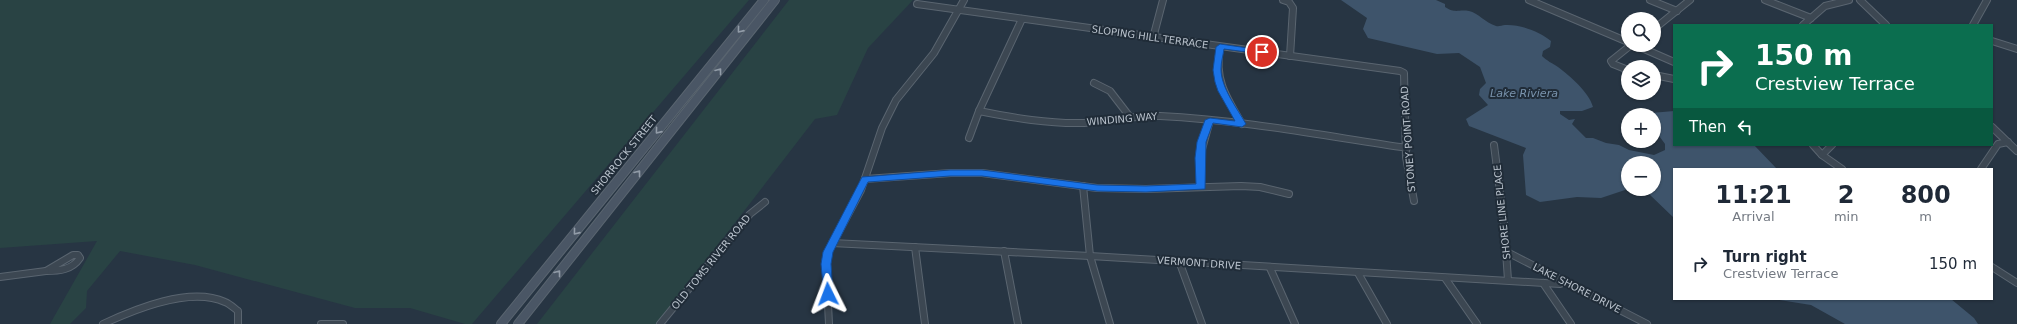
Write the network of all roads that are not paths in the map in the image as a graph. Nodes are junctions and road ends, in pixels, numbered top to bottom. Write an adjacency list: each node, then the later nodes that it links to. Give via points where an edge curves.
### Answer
1 (764, 0): 78 (main road, SHORROCK STREET, one-way to 78)
2 (775, 0): 73 (main road, one-way to 2)
3 (964, 0): 14 (street)
4 (1163, 0): 22 (street)
5 (1283, 0): 29 (street, via 1289,2 1293,8)
6 (1529, 0): 23 (street)
7 (1650, 0): 15 (street)
8 (1690, 0): 15 (street)
9 (1765, 0): 16 (street)
10 (1848, 0): 16 (street, via 1825,6)
11 (1860, 0): 20 (street)
12 (1986, 0): 21 (street)
13 (917, 4): 14 (street, SLOPING HILL TERRACE)
14 (959, 9): 17 (street, SLOPING HILL TERRACE); 51 (street, via 934,53 896,100 882,128)
15 (1676, 11): 18 (street)
16 (1811, 18): 19 (street)
17 (1022, 19): 22 (street, SLOPING HILL TERRACE); 36 (street)
18 (1661, 23)
19 (1804, 24)
20 (1885, 24)
21 (1974, 24)
22 (1153, 38): 25 (street, SLOPING HILL TERRACE)
23 (1621, 39)
24 (1993, 41): 26 (street)
25 (1220, 47): 29 (street, SLOPING HILL TERRACE); 39 (street, via 1217,70 1219,82)
26 (2017, 49)
27 (1622, 52): 31 (street, via 1611,61)
28 (1650, 52): 30 (street)
29 (1290, 56): 33 (street, SLOPING HILL TERRACE, via 1400,71 1404,73)
30 (1673, 62)
31 (1621, 67)
32 (1661, 76): 34 (street)
33 (1404, 77): 46 (street, STONEY POINT ROAD)
34 (1673, 79)
35 (1094, 83): 37 (street, via 1110,91)
36 (979, 111): 37 (street, WINDING WAY, via 1059,123); 41 (street)
37 (1130, 117): 38 (street, WINDING WAY, via 1158,116)
38 (1210, 120): 39 (street, WINDING WAY); 53 (street, via 1201,142)
39 (1242, 124): 46 (street, WINDING WAY)
40 (1993, 128): 42 (street)
41 (969, 138)
42 (2008, 142): 47 (street); 50 (street, via 1998,144)
43 (1494, 145): 60 (street, SHORE LINE PLACE)
44 (1814, 146): 48 (street)
45 (1831, 146): 48 (street)
46 (1407, 148): 55 (street, STONEY POINT ROAD, via 1410,190)
47 (2017, 151)
48 (1822, 155): 49 (street)
49 (1841, 168)
50 (1982, 168)
51 (865, 179): 52 (street, via 982,173); 57 (street)
52 (1083, 186): 53 (street, via 1118,189); 61 (street)
53 (1201, 187): 54 (street, via 1260,188)
54 (1289, 194)
55 (1414, 201)
56 (765, 202): 81 (street, OLD TOMS RIVER ROAD, via 750,214)
57 (832, 243): 58 (street, VERMONT DRIVE); 82 (street, via 826,264)
58 (915, 247): 59 (street, VERMONT DRIVE); 83 (street)
59 (1004, 251): 61 (street, VERMONT DRIVE); 84 (street)
60 (1507, 252): 69 (street, SHORE LINE PLACE); 70 (street, LAKE SHORE DRIVE)
61 (1090, 256): 62 (street, VERMONT DRIVE); 85 (street)
62 (1179, 261): 63 (street, VERMONT DRIVE); 86 (street)
63 (1270, 268): 66 (street, VERMONT DRIVE); 87 (street)
64 (1993, 268): 72 (street)
65 (46, 271): 67 (street)
66 (1358, 273): 68 (street, VERMONT DRIVE); 88 (street)
67 (0, 277)
68 (1445, 278): 69 (street, VERMONT DRIVE); 89 (street)
69 (1508, 280): 71 (street, VERMONT DRIVE)
70 (1566, 282): 71 (street, VERMONT DRIVE); 91 (street, LAKE SHORE DRIVE)
71 (1543, 283): 90 (street)
72 (2017, 283)
73 (534, 304): 79 (main road); 80 (main road)
74 (103, 324): 75 (street, via 133,310 196,297 232,304 238,311)
75 (238, 324)
76 (321, 324): 77 (street)
77 (343, 324)
78 (501, 324)
79 (513, 324)
80 (518, 324)
81 (660, 324)
82 (829, 324)
83 (925, 324)
84 (1018, 324)
85 (1110, 324)
86 (1202, 324)
87 (1295, 324)
88 (1387, 324)
89 (1477, 324)
90 (1571, 324)
91 (1647, 324)

